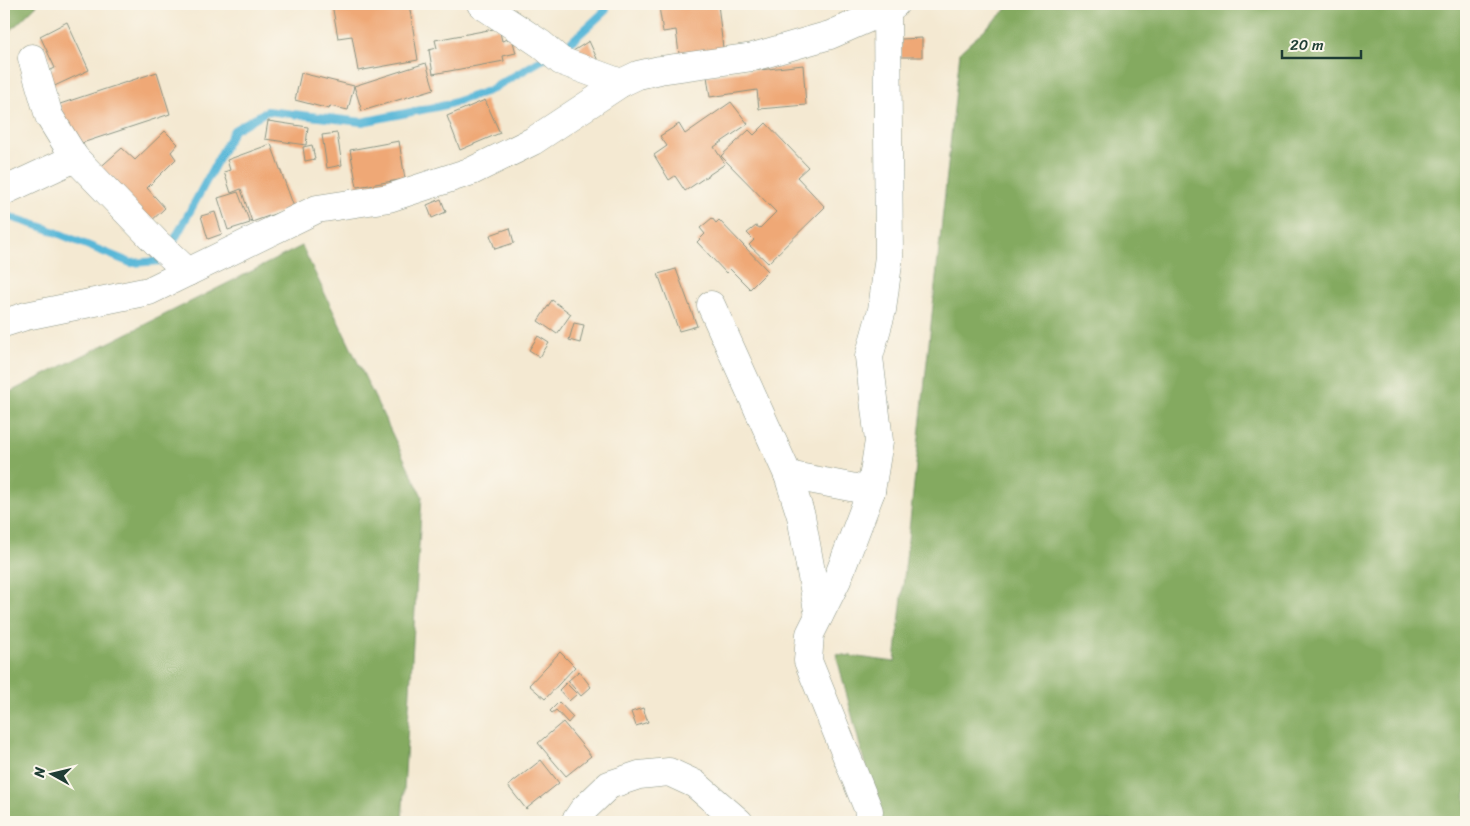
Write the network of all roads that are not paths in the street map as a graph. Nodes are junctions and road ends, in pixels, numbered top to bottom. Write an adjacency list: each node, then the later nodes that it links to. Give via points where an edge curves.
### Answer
1 (481, 4): 4 (street, via 551,52)
2 (891, 7): 4 (street, via 830,35 752,57 660,70); 11 (street, via 889,256 882,310 869,357 879,441)
3 (32, 58): 5 (street, via 49,116)
4 (621, 83): 7 (street, via 533,142 472,171 388,198 317,209)
5 (75, 158): 6 (street); 7 (street)
6 (4, 191)
7 (183, 268): 9 (street, via 149,290)
8 (712, 305): 10 (street)
9 (4, 323)
10 (788, 475): 11 (street); 12 (street, via 801,516)
11 (871, 491): 12 (street, via 838,580)
12 (819, 616): 15 (street, via 810,634 808,661 869,811)
13 (575, 822): 14 (street, via 610,785 639,775 669,772 695,784)
14 (739, 822)
15 (868, 822)

